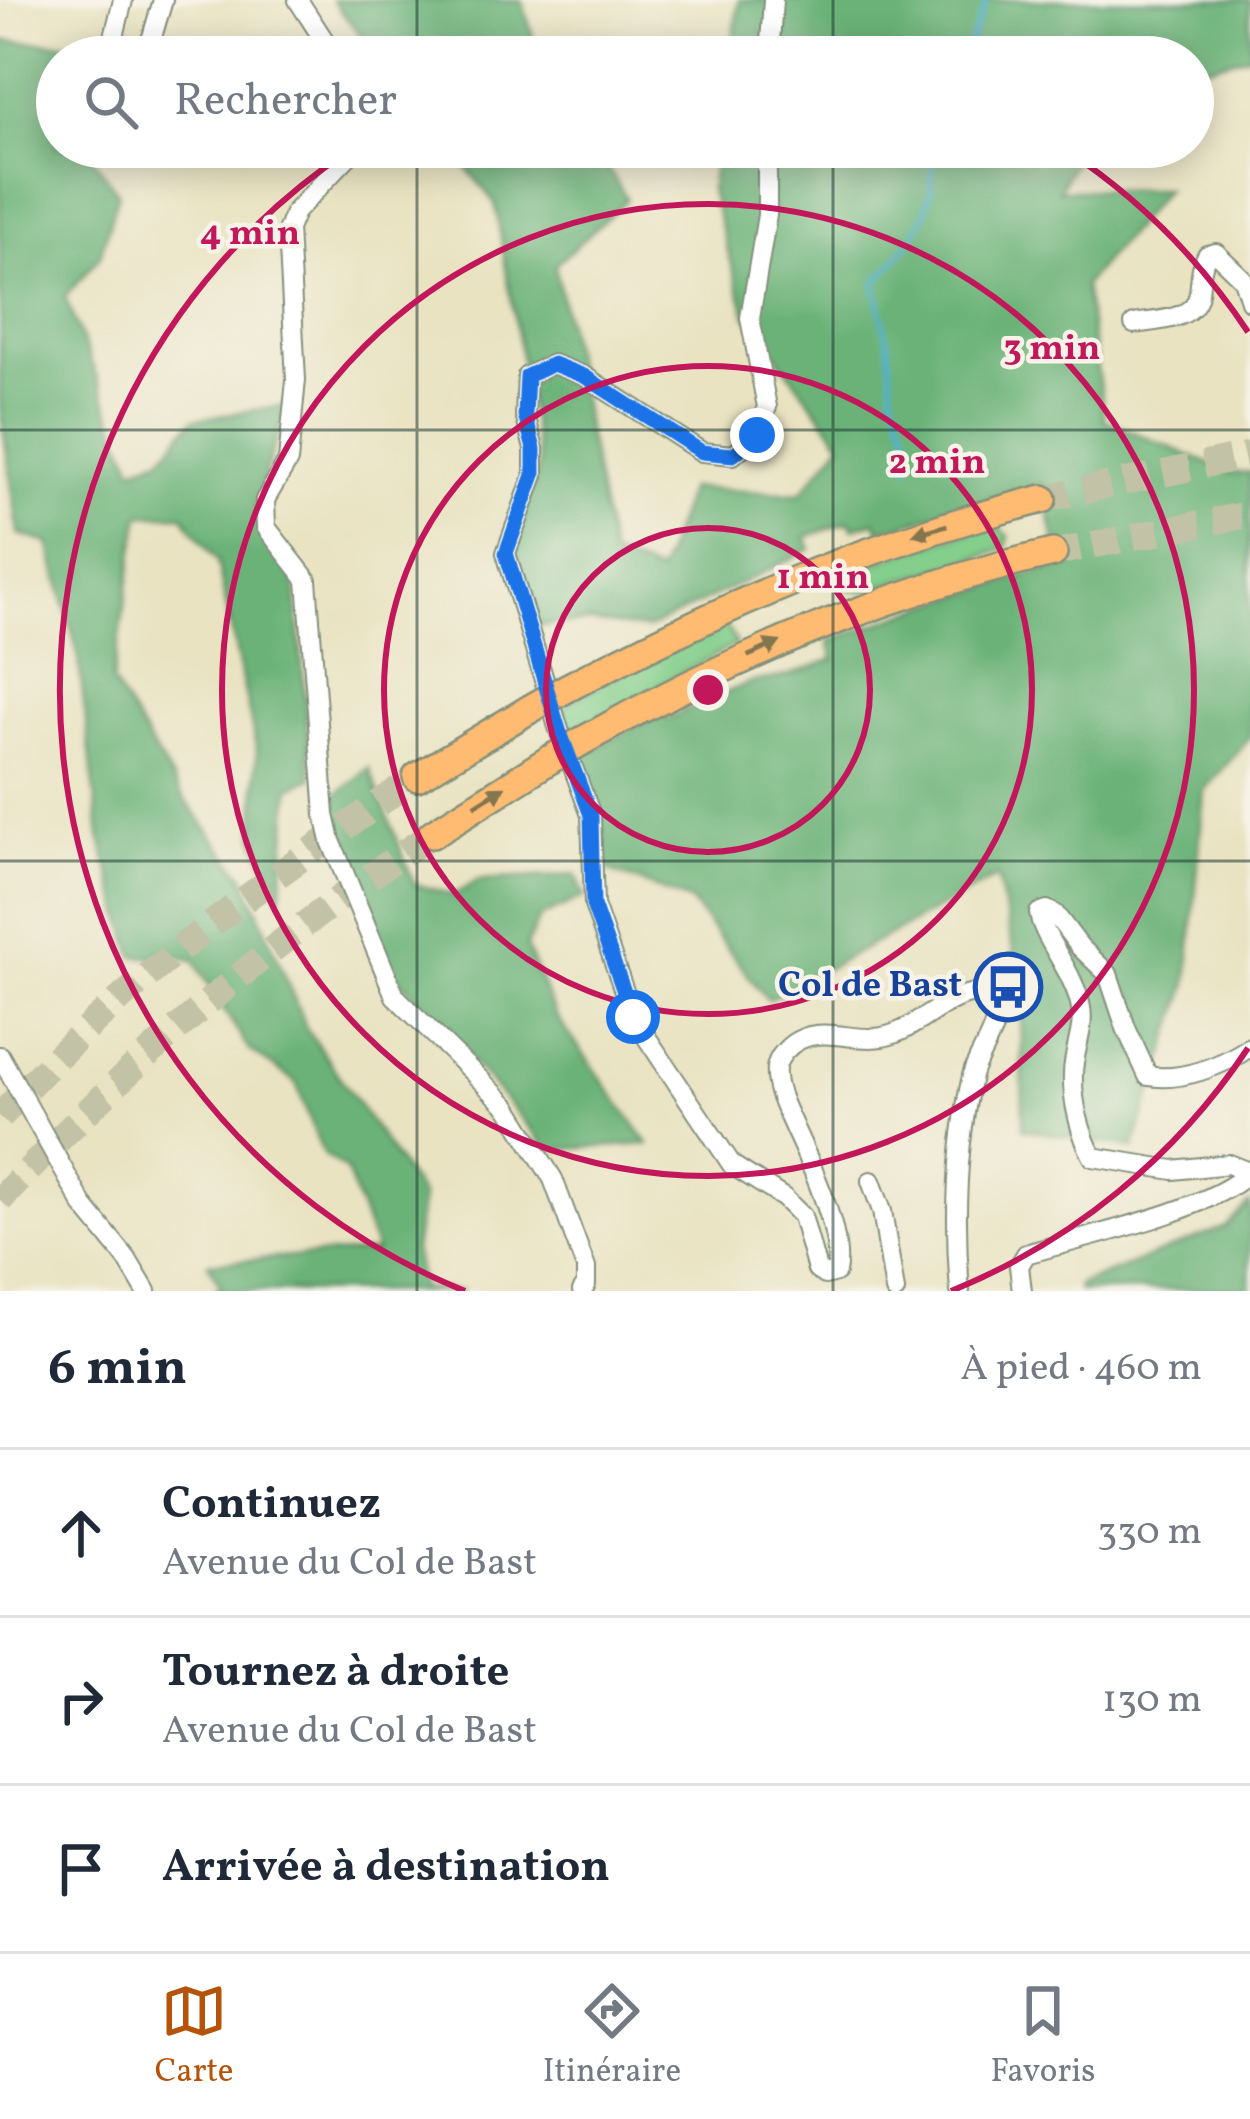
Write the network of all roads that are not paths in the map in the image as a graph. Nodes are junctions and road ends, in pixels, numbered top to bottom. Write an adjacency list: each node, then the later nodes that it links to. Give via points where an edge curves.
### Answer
1 (124, 0): 5 (street)
2 (163, 0): 6 (street)
3 (298, 0): 7 (street)
4 (773, 0): 8 (street)
5 (115, 36)
6 (152, 36)
7 (321, 36)
8 (770, 36)
9 (337, 168): 21 (street, via 288,229 296,380 288,461 265,500 266,527 307,580 325,815 394,996 481,1078 553,1179 586,1268)
10 (767, 168): 23 (street, via 750,318 767,407 757,435 733,455 702,452 584,376 553,364 527,376 534,475 506,553 591,815 593,905 633,1017 732,1165 802,1216 825,1275 838,1262 823,1199 780,1094 780,1058 817,1034 894,1034 972,993 989,996 997,1010 975,1065 955,1203)
11 (1250, 301): 12 (street, via 1243,279 1216,253 1202,265 1191,310)
12 (1134, 324)
13 (1042, 500): 15 (highway, one-way to 15, bridge, via 909,536 712,614)
14 (1053, 553): 16 (highway, one-way to 14, bridge, via 708,675 836,619)
15 (417, 777)
16 (432, 834)
17 (1250, 1047): 24 (street, via 1205,1069 1148,1076 1108,974 1055,914 1039,913 1082,1014 1072,1072 1093,1156 1249,1172 1238,1185 1173,1210 1027,1254 1019,1266)
18 (0, 1056): 20 (street, via 83,1205)
19 (872, 1181): 22 (street)
20 (146, 1291)
21 (582, 1291)
22 (895, 1291)
23 (960, 1291)
24 (1022, 1291)

